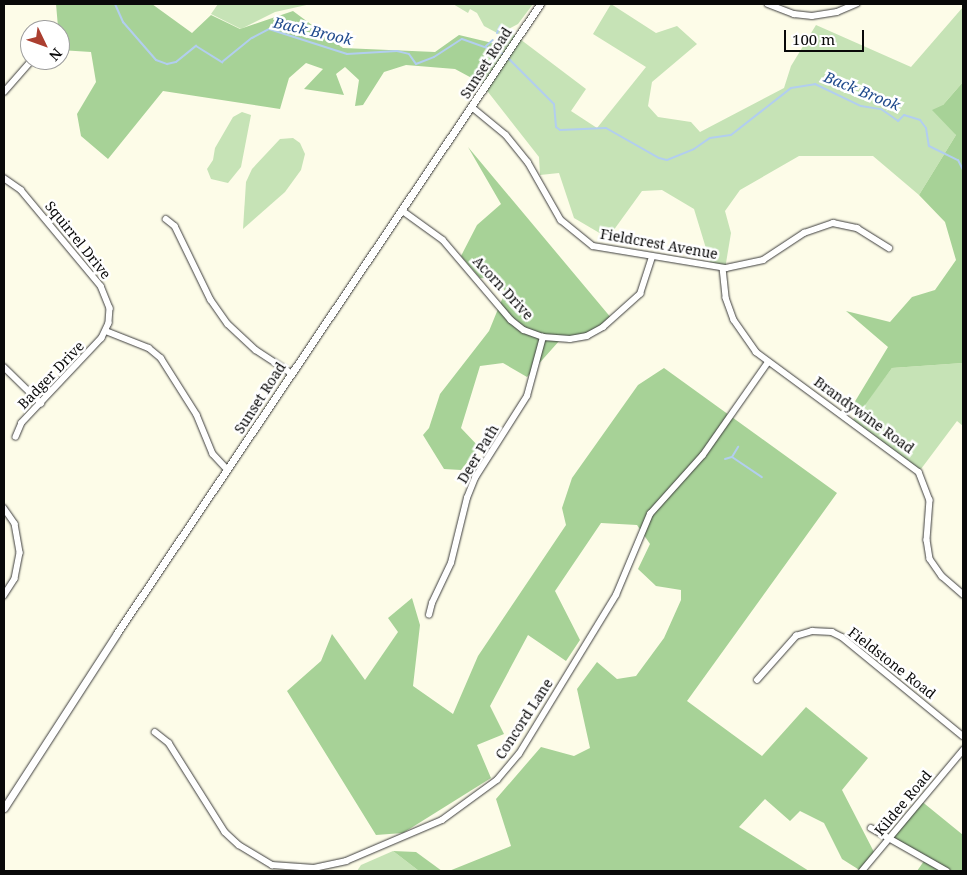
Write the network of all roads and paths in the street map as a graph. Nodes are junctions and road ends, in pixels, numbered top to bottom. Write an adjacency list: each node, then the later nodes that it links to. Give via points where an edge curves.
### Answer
1 (540, 4): 6 (street, Sunset Road)
2 (768, 4): 3 (street, via 794,14 812,16 837,12)
3 (856, 4)
4 (23, 70): 5 (street)
5 (4, 92)
6 (472, 107): 8 (street, Sunset Road); 11 (street, Fieldcrest Avenue, via 506,135 528,162 561,220 584,241 593,246)
7 (4, 178): 13 (street, Squirrel Drive, via 21,190 101,286 110,308)
8 (402, 211): 14 (street, Acorn Drive, via 443,240 511,320); 17 (street, Sunset Road)
9 (166, 219): 17 (street, via 175,226 211,300 228,324 256,350)
10 (889, 248): 12 (street, Fieldcrest Avenue, via 857,228 828,223 804,233 762,260)
11 (652, 258): 12 (street, Fieldcrest Avenue); 14 (street, Acorn Drive, via 640,294 603,327 587,336)
12 (723, 268): 15 (street, Brandywine Road, via 726,298 734,320 744,338)
13 (106, 330): 18 (street, Badger Drive, via 96,346); 20 (street, via 149,348 161,358 197,415 214,454)
14 (543, 338): 24 (street, Deer Path, via 527,396 475,478 451,563 432,603)
15 (768, 362): 22 (street, Brandywine Road, via 919,472 930,500 927,540 930,559 942,576); 32 (street, Concord Lane, via 703,455 650,514 616,594 519,754 497,780 442,820 346,861 314,868)
16 (4, 367): 18 (street)
17 (291, 373): 20 (street, Sunset Road)
18 (41, 403): 19 (street, Badger Drive, via 20,426)
19 (16, 437)
20 (228, 470): 29 (street, Sunset Road)
21 (4, 508): 23 (street, via 15,524 20,553 15,578)
22 (963, 594)
23 (4, 596)
24 (430, 615)
25 (757, 680): 27 (street, Fieldstone Road, via 796,636 812,631 832,632)
26 (155, 732): 32 (street, Concord Lane, via 169,743 225,832 247,851)
27 (963, 736)
28 (963, 750): 31 (street, Kildee Road)
29 (4, 807)
30 (871, 828): 31 (street)
31 (890, 838): 34 (street, Kildee Road); 35 (street)
32 (272, 865): 33 (street)
33 (269, 871)
34 (862, 871)
35 (947, 871)

